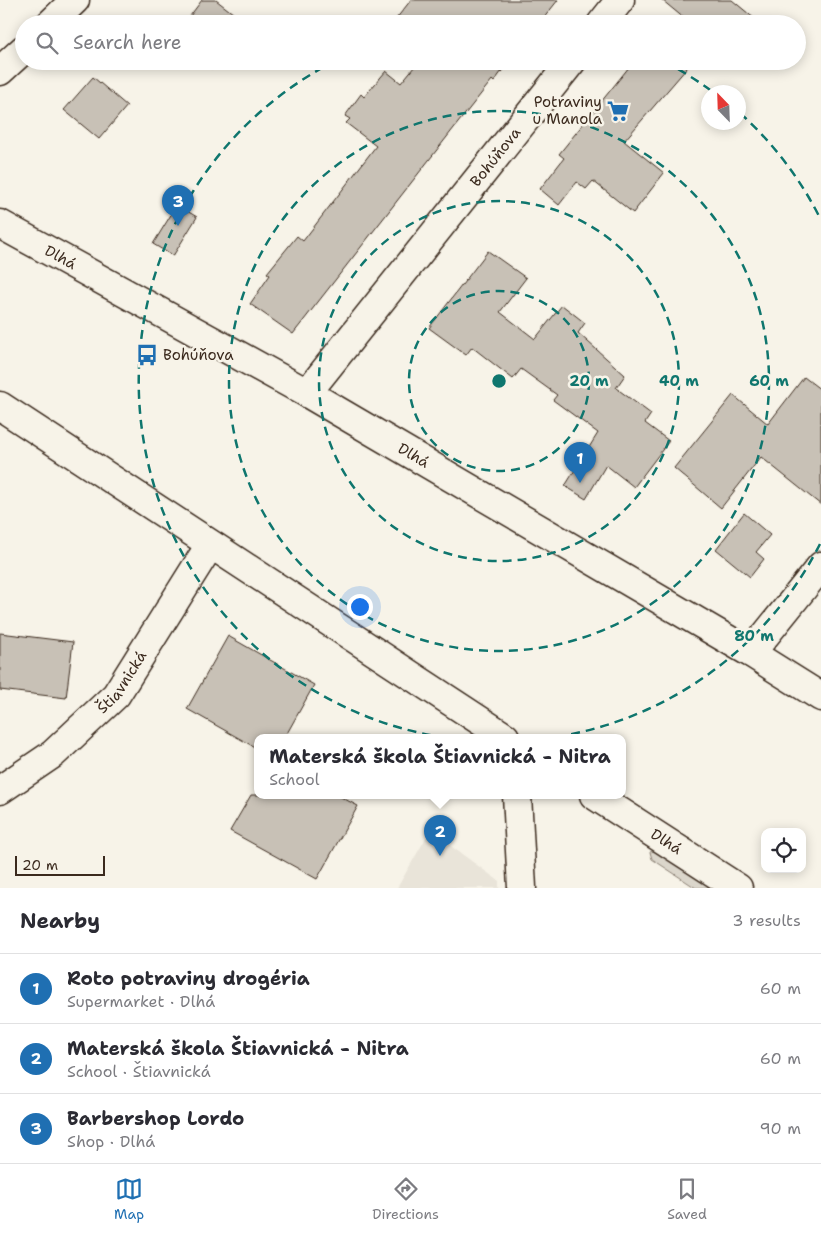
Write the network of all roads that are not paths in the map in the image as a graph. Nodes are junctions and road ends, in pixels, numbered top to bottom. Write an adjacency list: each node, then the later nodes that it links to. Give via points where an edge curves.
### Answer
1 (75, 0): 3 (street)
2 (620, 0): 4 (street)
3 (59, 15)
4 (608, 15)
5 (15, 57): 7 (street)
6 (565, 70): 9 (street, Bohúňova)
7 (0, 71)
8 (0, 224): 9 (street, Dlhá)
9 (307, 393): 13 (street, Dlhá)
10 (0, 406): 11 (street)
11 (210, 545): 15 (street); 16 (street, Štiavnická, via 116,695 53,754)
12 (821, 566): 13 (street)
13 (751, 652): 14 (street, Dlhá)
14 (821, 698)
15 (500, 734)
16 (0, 790)
17 (517, 799): 19 (street)
18 (600, 799): 20 (street, Dlhá)
19 (522, 888)
20 (738, 888)

